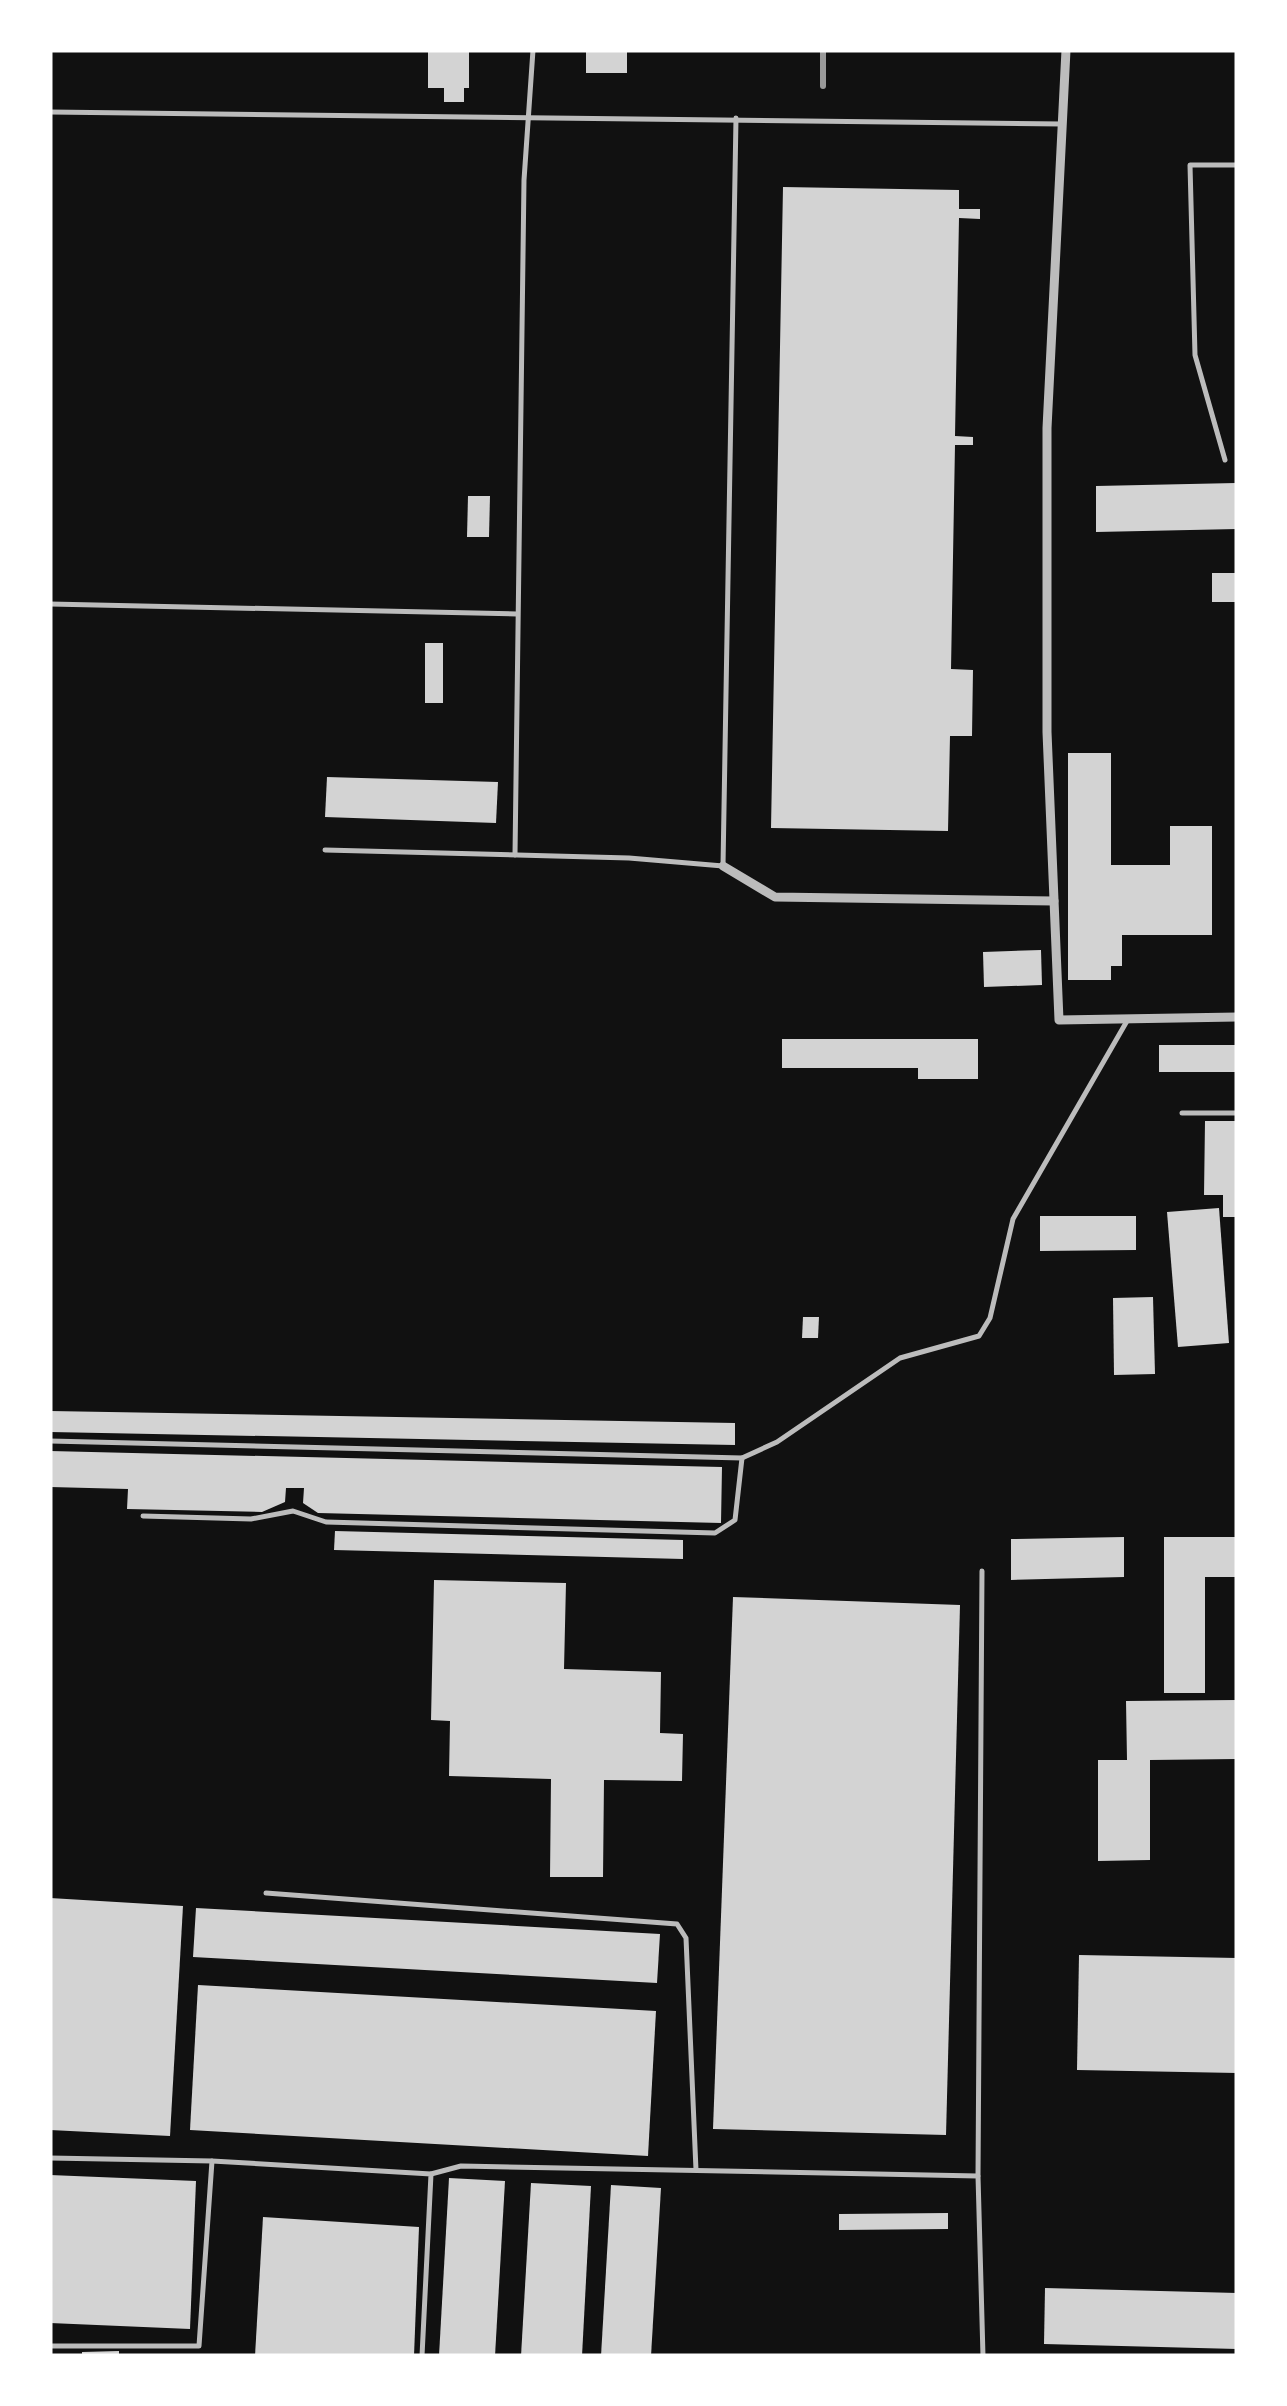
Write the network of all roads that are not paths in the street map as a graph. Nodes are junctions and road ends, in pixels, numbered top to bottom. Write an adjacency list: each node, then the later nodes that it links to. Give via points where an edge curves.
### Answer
1 (533, 50): 4 (lane)
2 (1066, 50): 6 (street)
3 (50, 112): 4 (lane)
4 (526, 116): 5 (lane); 10 (lane)
5 (736, 118): 6 (lane); 13 (lane)
6 (1062, 124): 14 (street, via 1047,428)
7 (1237, 165): 8 (lane, via 1190,165 1195,355)
8 (1225, 460)
9 (50, 604): 10 (lane)
10 (517, 614): 12 (lane)
11 (325, 850): 12 (lane)
12 (515, 854): 13 (lane)
13 (723, 866): 14 (street, via 776,898)
14 (1054, 901): 16 (street, via 1059,1020)
15 (1237, 1017): 16 (street)
16 (1128, 1019): 20 (lane, via 1013,1219 990,1318 979,1336 900,1358 777,1442)
17 (1237, 1113): 18 (lane)
18 (1182, 1114)
19 (50, 1441): 20 (lane)
20 (742, 1458): 21 (lane, via 735,1520 715,1533 326,1522 292,1511 250,1519)
21 (143, 1516)
22 (982, 1571): 28 (lane)
23 (266, 1893): 26 (lane, via 677,1924 686,1938)
24 (50, 2158): 25 (lane)
25 (212, 2161): 27 (lane); 30 (lane)
26 (696, 2170): 27 (lane, via 461,2166); 28 (lane)
27 (431, 2174): 32 (lane)
28 (978, 2176): 33 (lane)
29 (50, 2346): 30 (lane)
30 (199, 2346): 31 (lane)
31 (198, 2356)
32 (422, 2356)
33 (983, 2356)

